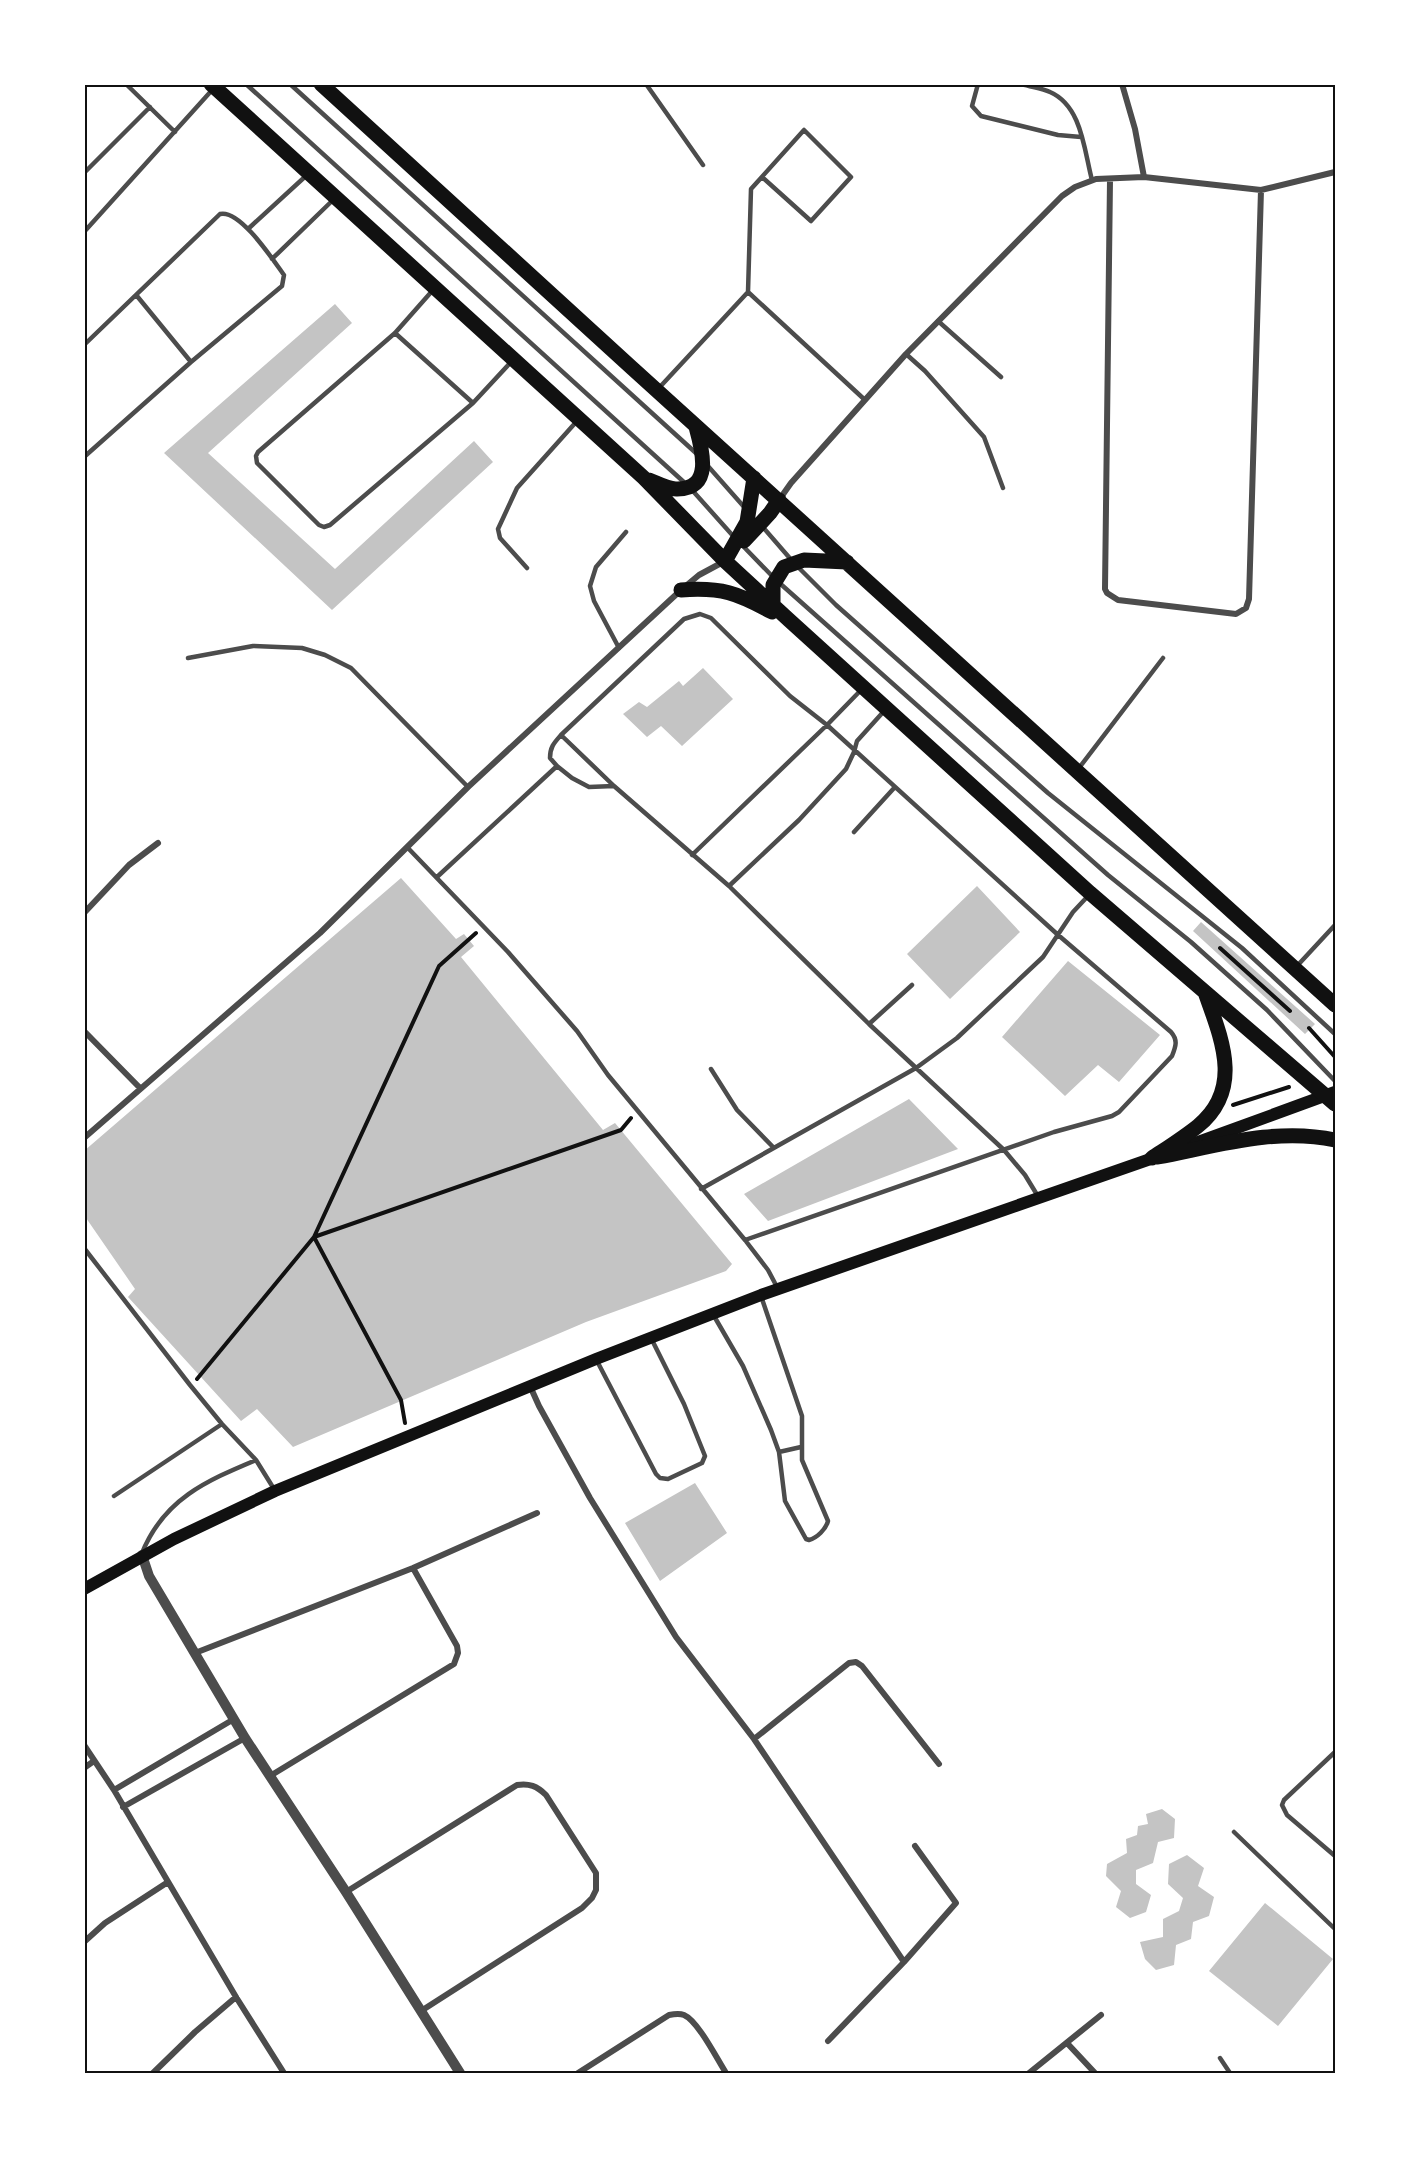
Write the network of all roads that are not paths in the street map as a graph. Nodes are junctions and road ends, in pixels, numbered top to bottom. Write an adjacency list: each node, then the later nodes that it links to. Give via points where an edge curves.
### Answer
1 (126, 84): 10 (lane)
2 (246, 84): 45 (lane)
3 (290, 84): 42 (lane)
4 (321, 84): 36 (main road)
5 (646, 84): 13 (lane)
6 (978, 84): 12 (lane, via 972,106 981,116)
7 (1022, 84): 12 (lane, via 1051,92 1062,100 1077,118)
8 (1122, 84): 18 (street)
9 (213, 86): 11 (lane); 16 (main road)
10 (150, 107): 11 (lane); 15 (lane)
11 (175, 132): 24 (lane)
12 (1081, 137): 19 (lane)
13 (703, 165)
14 (1335, 172): 21 (street)
15 (84, 173)
16 (309, 173): 22 (main road); 23 (lane)
17 (762, 177): 17 (lane, via 804,130 851,177 811,221); 27 (lane, via 751,189)
18 (1144, 177): 20 (street); 21 (street)
19 (1092, 180): 20 (street); 29 (street, via 1062,196)
20 (1110, 180): 21 (street, via 1104,589 1118,600 1236,614 1246,608 1249,599)
21 (1261, 190)
22 (336, 197): 25 (lane); 26 (main road)
23 (248, 230): 25 (lane); 28 (lane, via 234,216 220,214)
24 (84, 232)
25 (272, 259): 34 (lane, via 284,275 282,286)
26 (435, 288): 30 (lane); 33 (main road)
27 (748, 292): 36 (lane); 37 (lane)
28 (137, 296): 31 (lane); 34 (lane)
29 (938, 321): 32 (street); 35 (lane)
30 (395, 333): 38 (lane); 38 (lane, via 256,456 257,463 319,525 330,525)
31 (84, 345)
32 (906, 354): 37 (street); 46 (lane, via 984,437)
33 (513, 359): 38 (lane); 39 (main road)
34 (191, 362): 41 (lane)
35 (1001, 377)
36 (657, 391): 40 (main road)
37 (865, 400): 47 (street)
38 (473, 403)
39 (579, 418): 43 (main road); 54 (lane, via 517,488 498,529 500,538)
40 (696, 426): 42 (main road); 44 (main road)
41 (84, 457)
42 (703, 460): 45 (main road, via 700,476); 48 (lane)
43 (644, 478): 45 (main road, via 674,489); 51 (main road)
44 (754, 478): 47 (main road); 48 (main road)
45 (689, 486): 50 (lane)
46 (1003, 488)
47 (779, 500): 48 (main road); 52 (main road)
48 (755, 519): 50 (main road); 53 (lane)
49 (626, 532): 59 (lane, via 596,567 590,586)
50 (739, 542): 51 (main road); 55 (lane)
51 (725, 561): 56 (street); 57 (main road)
52 (847, 562): 53 (main road); 68 (main road)
53 (794, 563): 55 (main road, via 784,567); 88 (lane, via 836,606 1048,793 1242,948)
54 (527, 568)
55 (775, 579): 57 (main road); 91 (lane, via 1108,875 1267,1010)
56 (681, 590): 58 (main road, via 725,590); 59 (street)
57 (772, 605): 58 (main road)
58 (789, 620): 62 (main road)
59 (619, 648): 70 (street)
60 (189, 658): 70 (lane, via 253,646 302,648 325,655 351,668)
61 (1163, 658): 68 (lane)
62 (863, 687): 63 (main road); 64 (lane)
63 (886, 708): 66 (lane, via 857,741); 78 (main road)
64 (827, 726): 65 (lane, via 790,696 711,618 695,614 684,619); 66 (lane); 75 (lane)
65 (561, 735): 67 (lane, via 550,751); 69 (lane)
66 (854, 752): 71 (lane); 77 (lane, via 846,769 799,820)
67 (556, 766): 69 (lane, via 589,787); 76 (lane)
68 (1077, 770): 82 (main road)
69 (614, 786): 75 (lane)
70 (468, 787): 74 (street)
71 (896, 787): 72 (lane); 81 (lane)
72 (854, 832)
73 (158, 843): 79 (street, via 129,865)
74 (407, 847): 76 (lane); 92 (street, via 320,933)
75 (692, 855): 77 (lane)
76 (437, 877): 99 (lane, via 577,1031)
77 (729, 886): 86 (lane)
78 (1090, 893): 81 (lane); 84 (main road)
79 (84, 913)
80 (1335, 925): 82 (lane)
81 (1057, 934): 89 (lane, via 1043,957 957,1038); 97 (lane, via 1171,1032 1176,1048 1119,1112)
82 (1295, 968): 85 (main road)
83 (912, 985): 86 (lane)
84 (1206, 994): 93 (main road); 98 (main road, via 1222,1040 1224,1087 1216,1106 1198,1126)
85 (1335, 1005)
86 (869, 1024): 89 (lane)
87 (84, 1031): 92 (street)
88 (1335, 1034)
89 (916, 1068): 96 (lane); 97 (lane)
90 (711, 1069): 96 (lane, via 737,1110)
91 (1335, 1081)
92 (140, 1088): 94 (street)
93 (1332, 1097): 98 (main road)
94 (84, 1138)
95 (1335, 1140): 98 (main road, via 1301,1135 1265,1136)
96 (774, 1148): 99 (lane)
97 (1004, 1150): 100 (lane); 101 (lane)
98 (1152, 1158): 100 (main road)
99 (701, 1189): 101 (lane)
100 (1040, 1198): 103 (main road)
101 (745, 1240): 103 (lane)
102 (84, 1248): 109 (lane)
103 (779, 1289): 104 (main road)
104 (761, 1294): 105 (main road); 110 (lane, via 802,1416)
105 (713, 1313): 106 (main road); 111 (lane, via 742,1366)
106 (651, 1337): 107 (main road); 107 (lane, via 705,1456 702,1463 668,1479 656,1474)
107 (596, 1359): 108 (main road)
108 (530, 1386): 113 (main road); 122 (street, via 590,1498 676,1637)
109 (222, 1424): 112 (lane); 114 (lane)
110 (801, 1447): 111 (lane); 111 (lane, via 806,1470 828,1521 811,1540 806,1539 785,1501)
111 (779, 1452)
112 (256, 1460): 113 (lane); 116 (lane, via 213,1478 182,1498 160,1520)
113 (275, 1491): 116 (main road)
114 (114, 1496)
115 (537, 1513): 117 (street)
116 (141, 1556): 118 (main road); 119 (street)
117 (413, 1568): 119 (street); 128 (street, via 457,1646 454,1664)
118 (84, 1589)
119 (195, 1653): 120 (street)
120 (235, 1718): 121 (street); 129 (street)
121 (245, 1738): 128 (street); 130 (street)
122 (754, 1739): 126 (street, via 849,1663 856,1662); 138 (street)
123 (84, 1745): 125 (street)
124 (1335, 1752): 133 (lane, via 1282,1805 1287,1815)
125 (94, 1761): 127 (street); 129 (street)
126 (939, 1764)
127 (84, 1768)
128 (270, 1776): 135 (street)
129 (114, 1790): 130 (street)
130 (123, 1807): 134 (street)
131 (1234, 1832): 136 (lane)
132 (915, 1846): 138 (street, via 956,1903)
133 (1335, 1856)
134 (168, 1882): 137 (street, via 105,1923); 139 (street)
135 (346, 1892): 140 (street); 140 (street, via 517,1785 525,1784 546,1795 596,1873 596,1890 582,1908)
136 (1335, 1929)
137 (84, 1942)
138 (904, 1962): 142 (street)
139 (236, 1997): 145 (street); 146 (street)
140 (421, 2011): 147 (street)
141 (1101, 2015): 143 (street)
142 (828, 2041)
143 (1067, 2043): 150 (street); 151 (street)
144 (1220, 2058): 152 (lane)
145 (153, 2073)
146 (284, 2073)
147 (460, 2073)
148 (578, 2073): 149 (street, via 669,2015 677,2014 694,2023)
149 (726, 2073)
150 (1029, 2073)
151 (1095, 2073)
152 (1230, 2073)

